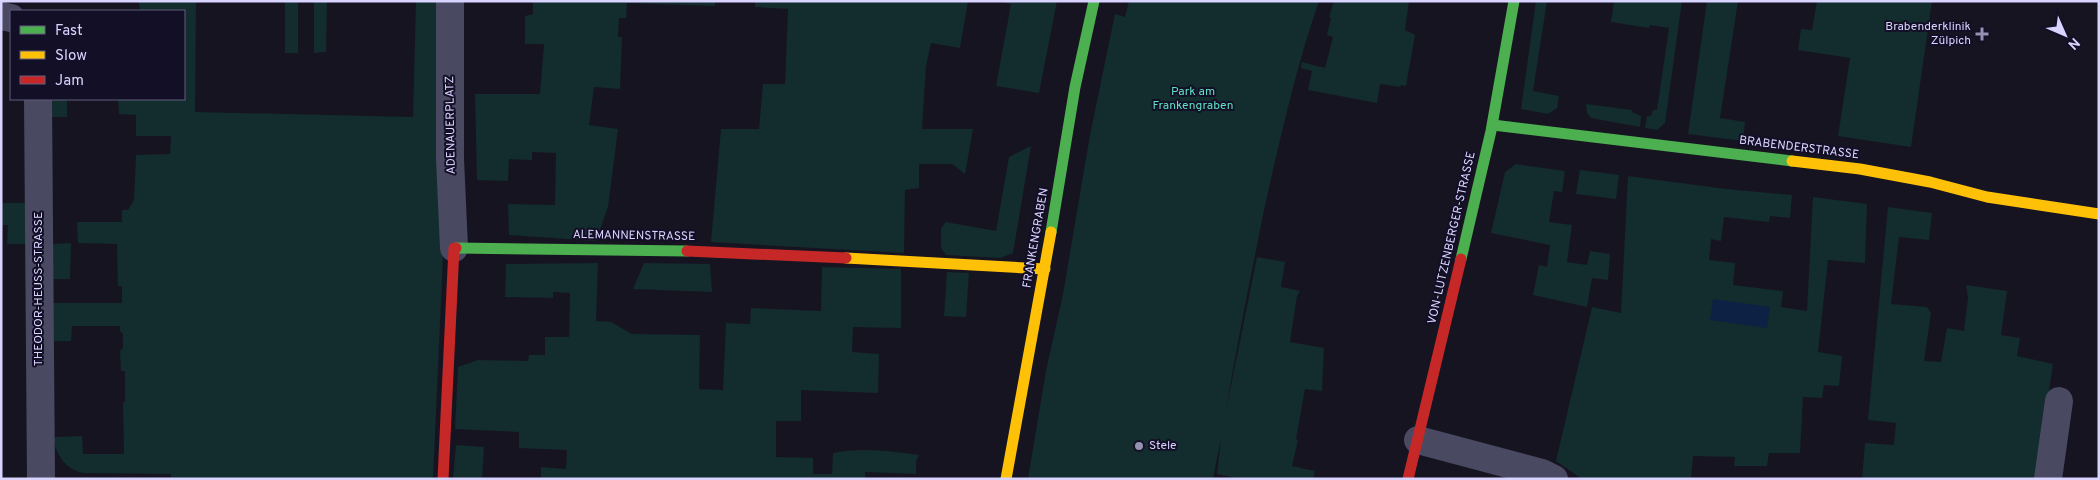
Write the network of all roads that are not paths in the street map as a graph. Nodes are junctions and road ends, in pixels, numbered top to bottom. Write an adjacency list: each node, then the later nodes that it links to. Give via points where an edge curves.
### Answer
1 (450, 1): 7 (street, ADENAUERPLATZ, via 450,159)
2 (1094, 1): 8 (street, FRANKENGRABEN)
3 (1514, 1): 5 (street, VON-LUTZENBERGER-STRASSE)
4 (38, 100): 11 (street, THEODOR-HEUSS-STRASSE)
5 (1493, 124): 6 (street, BRABENDERSTRASSE, via 1860,170 1930,182 1987,197); 10 (street, VON-LUTZENBERGER-STRASSE)
6 (2093, 213)
7 (454, 248): 8 (street, ALEMANNENSTRASSE, via 737,252); 12 (street)
8 (1045, 269): 13 (street, FRANKENGRABEN)
9 (2059, 401): 16 (street)
10 (1418, 440): 14 (street, VON-LUTZENBERGER-STRASSE); 15 (street)
11 (40, 479)
12 (443, 479)
13 (1006, 479)
14 (1408, 479)
15 (1554, 479)
16 (2048, 479)

